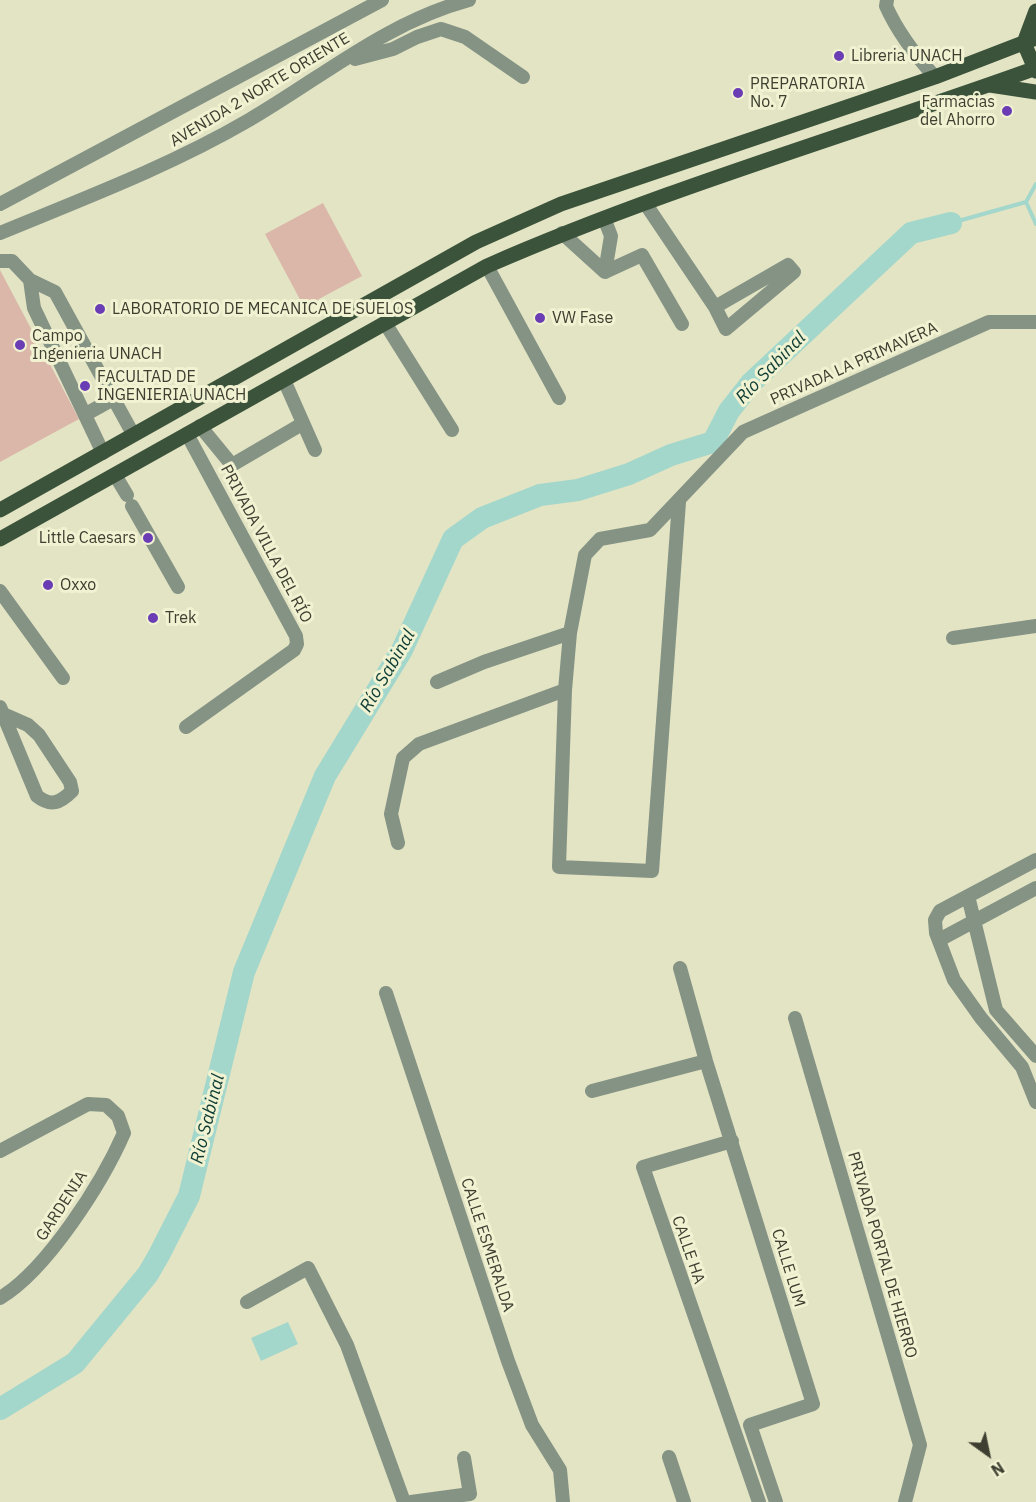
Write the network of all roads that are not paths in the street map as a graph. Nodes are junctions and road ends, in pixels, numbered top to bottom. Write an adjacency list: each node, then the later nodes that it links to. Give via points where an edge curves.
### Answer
1 (382, 0): 12 (street)
2 (469, 0): 5 (street, AVENIDA 2 NORTE ORIENTE, via 410,22)
3 (887, 0): 8 (street, via 894,24)
4 (1033, 28): 6 (main road); 8 (main road)
5 (338, 63): 7 (street, via 393,49 441,29 465,37); 14 (street, AVENIDA 2 NORTE ORIENTE, via 252,119 162,167)
6 (1035, 70): 9 (main road)
7 (524, 77)
8 (935, 77): 31 (main road, via 561,204 487,237)
9 (987, 85): 10 (main road); 11 (main road)
10 (1036, 92)
11 (645, 203): 13 (main road); 20 (street)
12 (0, 204)
13 (604, 218): 15 (main road); 18 (street, via 611,236)
14 (0, 233)
15 (562, 233): 17 (main road); 18 (street)
16 (0, 261): 19 (street, via 12,261)
17 (487, 266): 22 (main road); 26 (street)
18 (605, 272): 23 (street, via 642,255)
19 (30, 280): 25 (street, via 55,292); 27 (street, via 34,308)
20 (715, 307): 20 (street, via 726,329 794,272 788,265)
21 (1036, 322): 35 (street, PRIVADA LA PRIMAVERA, via 989,322 743,432)
22 (385, 323): 24 (main road); 30 (street)
23 (682, 324)
24 (284, 380): 28 (street); 29 (main road)
25 (115, 398): 27 (street); 31 (street)
26 (559, 398)
27 (86, 414): 33 (street)
28 (302, 424): 29 (street, via 232,465); 32 (street)
29 (194, 430): 34 (main road); 47 (street, PRIVADA VILLA DEL RÍO, via 213,478 297,644 294,650)
30 (452, 430)
31 (133, 434): 33 (main road)
32 (315, 450)
33 (103, 453): 36 (main road)
34 (115, 475): 37 (main road); 38 (street)
35 (679, 502): 41 (street, PRIVADA LA PRIMAVERA, via 650,530 600,539 585,555); 45 (street, PRIVADA LA PRIMAVERA, via 652,871 559,867)
36 (0, 510)
37 (0, 539)
38 (178, 587)
39 (0, 591): 43 (street)
40 (1036, 626): 42 (street)
41 (570, 633): 44 (street); 45 (street, PRIVADA LA PRIMAVERA)
42 (953, 638)
43 (63, 678)
44 (437, 682)
45 (565, 690): 48 (street, via 419,744 403,758 391,814)
46 (2, 711): 46 (street, via 37,796 57,804 72,791 70,782 39,735)
47 (186, 727)
48 (398, 843)
49 (1036, 860): 51 (street)
50 (1036, 888): 52 (street)
51 (968, 896): 52 (street); 53 (street, via 940,911 935,920)
52 (975, 921): 53 (street); 56 (street, via 996,1010)
53 (939, 940): 58 (street, via 954,980)
54 (680, 968): 60 (street, CALLE LUM)
55 (386, 993): 73 (street, CALLE ESMERALDA, via 508,1361 532,1425 560,1470)
56 (1002, 1017): 58 (street); 59 (street)
57 (795, 1018): 77 (street, PRIVADA PORTAL DE HIERRO, via 920,1444)
58 (988, 1026): 62 (street, via 1022,1067)
59 (1036, 1056)
60 (706, 1061): 61 (street); 63 (street, CALLE LUM)
61 (592, 1091)
62 (1036, 1102)
63 (732, 1141): 67 (street, CALLE LUM, via 813,1404 750,1425); 70 (street, CALLE HA, via 643,1167)
64 (0, 1151): 65 (street, GARDENIA, via 88,1104 106,1105 118,1116 124,1133 113,1157 48,1256 15,1289)
65 (0, 1298)
66 (247, 1302): 71 (street, via 308,1268 346,1345)
67 (759, 1452): 70 (street); 76 (street)
68 (669, 1457): 74 (street)
69 (464, 1458): 72 (street, via 470,1494)
70 (742, 1458): 75 (street)
71 (404, 1502)
72 (411, 1502)
73 (563, 1502)
74 (684, 1502)
75 (759, 1502)
76 (776, 1502)
77 (905, 1502)

